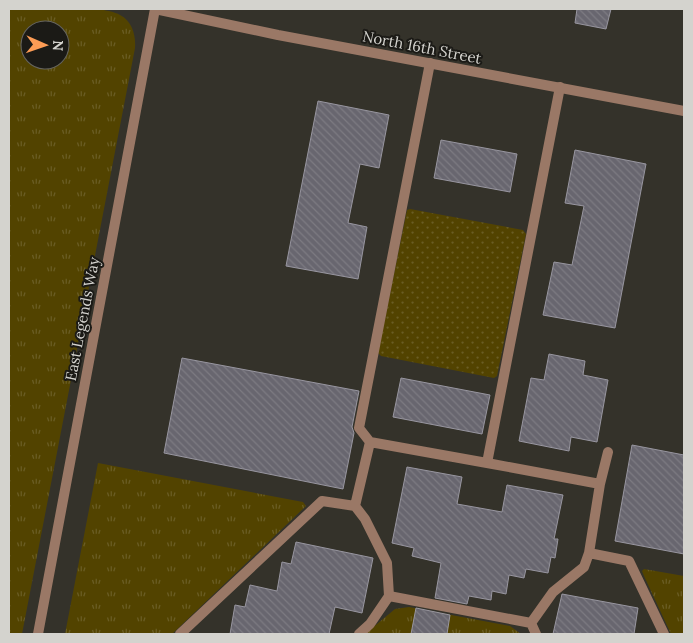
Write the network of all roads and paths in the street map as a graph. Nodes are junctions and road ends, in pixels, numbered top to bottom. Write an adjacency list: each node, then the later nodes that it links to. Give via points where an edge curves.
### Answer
1 (155, 9): 2 (street, North 16th Street); 14 (street, East Legends Way)
2 (430, 63): 3 (street, North 16th Street); 5 (street, via 359,428)
3 (560, 88): 4 (street, North 16th Street); 7 (street)
4 (684, 111)
5 (370, 442): 7 (street); 9 (street)
6 (608, 452): 8 (street)
7 (487, 463): 8 (street)
8 (600, 484): 10 (street)
9 (356, 506): 11 (street, via 387,563); 15 (street, via 322,501)
10 (589, 553): 12 (street, via 584,567 553,592); 18 (street, via 629,561)
11 (389, 596): 12 (street); 13 (street)
12 (531, 623): 17 (street)
13 (371, 629): 16 (street)
14 (38, 634)
15 (180, 634)
16 (359, 634)
17 (536, 634)
18 (664, 634)

